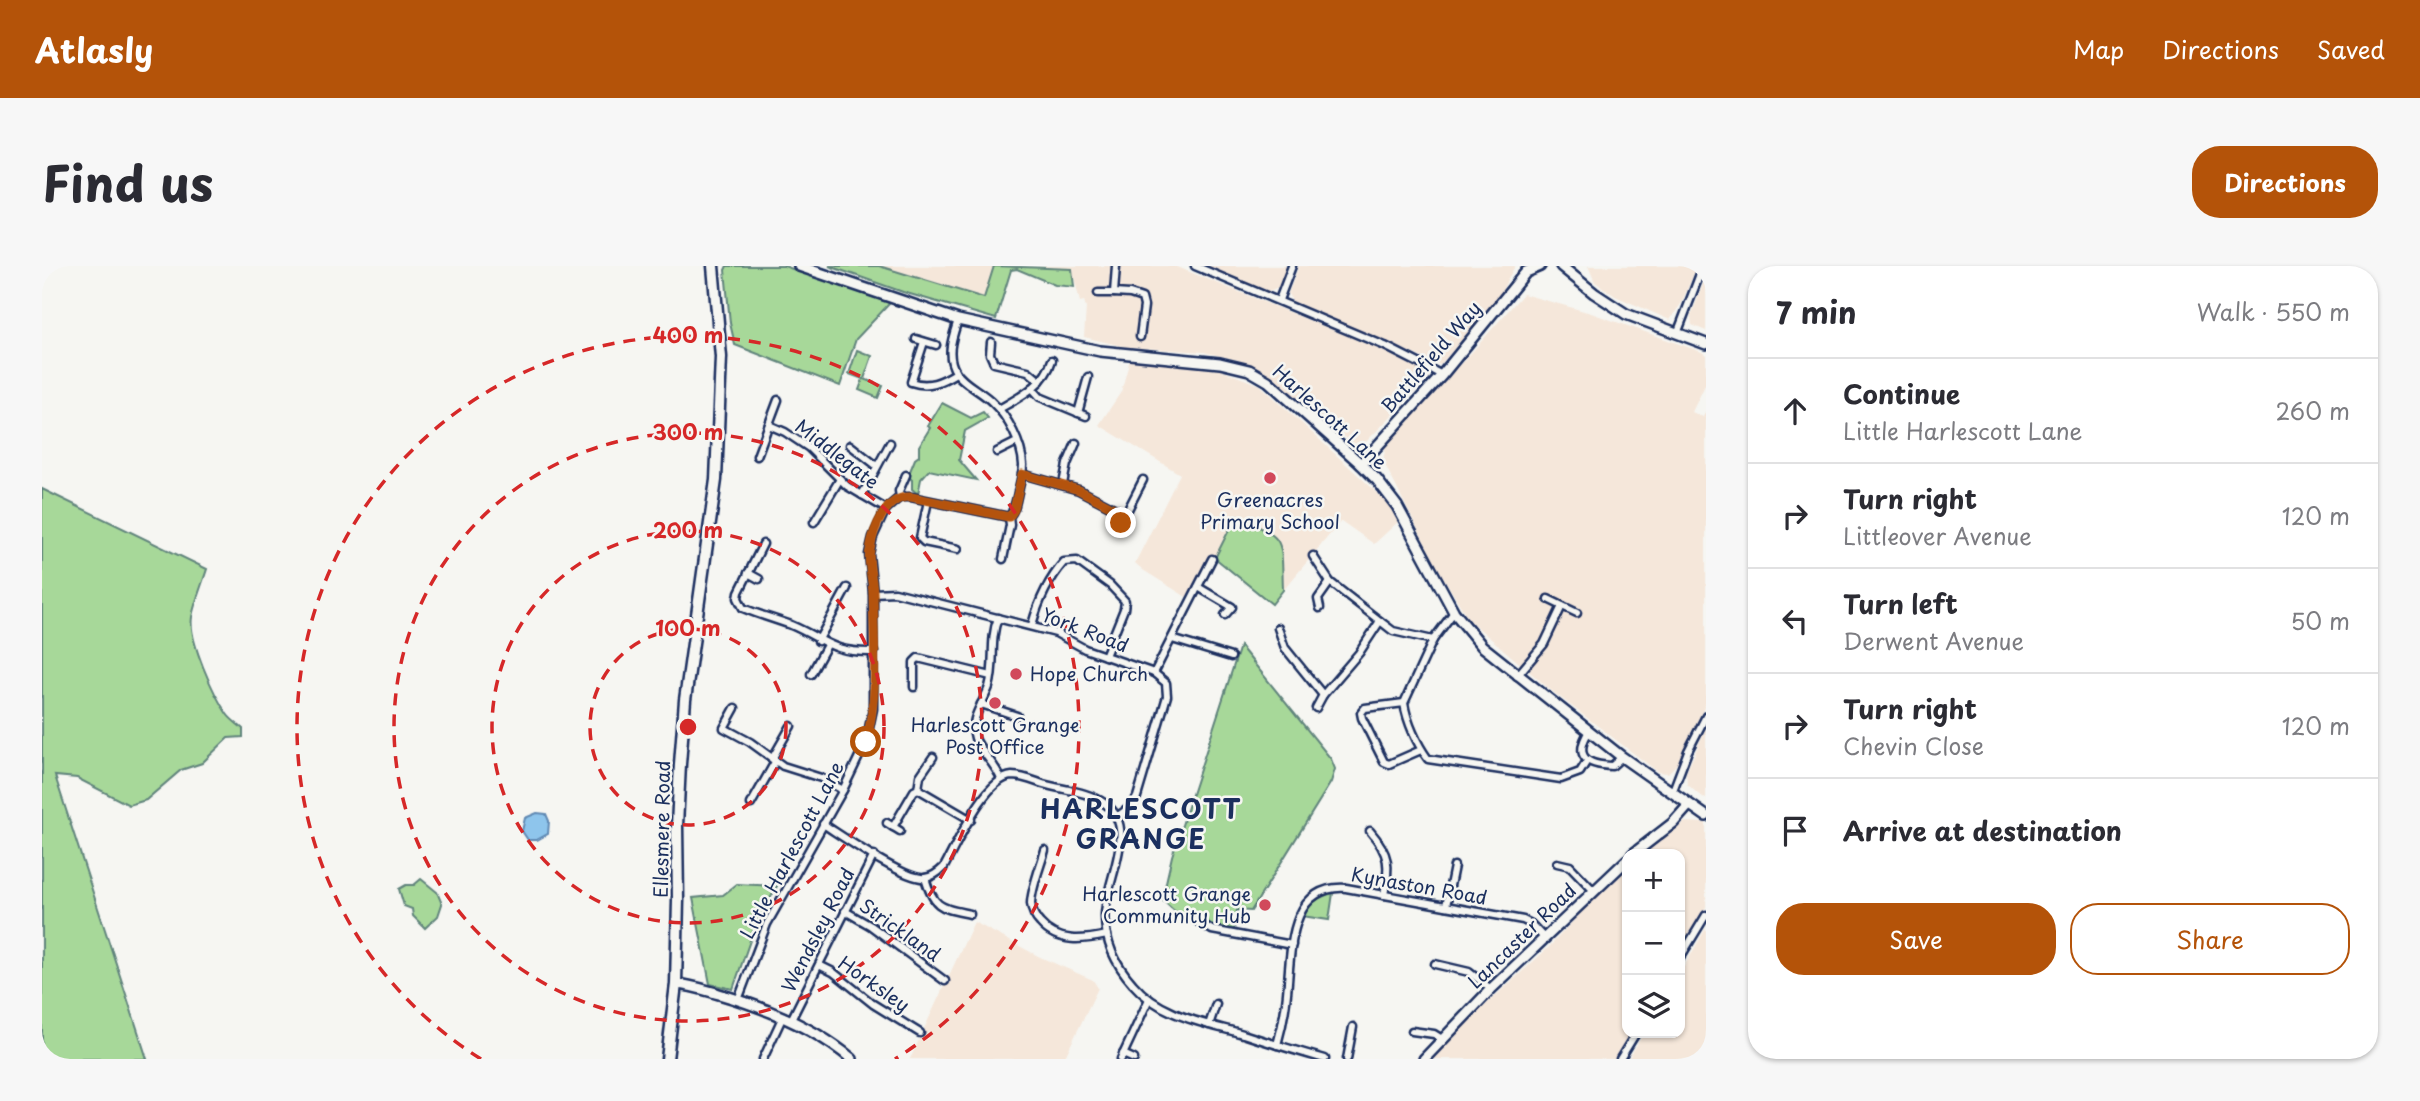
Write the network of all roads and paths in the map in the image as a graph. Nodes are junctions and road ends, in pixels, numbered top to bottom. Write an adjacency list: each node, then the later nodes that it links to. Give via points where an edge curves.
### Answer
1 (713, 266): 136 (main road, Ellesmere Road, via 721,357 716,480 685,699 677,826)
2 (799, 266): 14 (street, Harlescott Lane)
3 (1116, 266): 12 (street)
4 (1195, 266): 13 (street)
5 (1293, 266): 13 (street)
6 (1540, 266): 9 (street, Battlefield Way)
7 (1561, 266): 10 (street)
8 (1703, 266): 15 (street)
9 (1526, 269): 24 (street, Battlefield Way)
10 (1570, 270): 15 (street, via 1609,304)
11 (1098, 293): 12 (street)
12 (1114, 293): 16 (street, via 1142,298)
13 (1279, 300): 24 (street)
14 (958, 320): 23 (street, via 950,352); 39 (street, Harlescott Lane, via 1100,351 1199,359 1249,370 1268,381)
15 (1677, 334): 20 (street)
16 (1140, 337)
17 (916, 339): 18 (street)
18 (924, 342): 21 (street); 23 (street, via 912,382 932,385)
19 (991, 342): 26 (street, via 994,363 1028,371)
20 (1706, 344)
21 (936, 345)
22 (1052, 360): 26 (street)
23 (956, 373): 29 (street)
24 (1441, 375): 39 (street, Battlefield Way)
25 (1088, 377): 30 (street)
26 (1040, 381): 27 (street)
27 (1032, 388): 29 (street); 30 (street, via 1040,397)
28 (778, 400): 32 (street, Middlegate)
29 (999, 409): 33 (street)
30 (1078, 413): 31 (street)
31 (1086, 416)
32 (769, 425): 38 (street, Middlegate); 43 (street, Middlegate, via 809,448)
33 (1017, 442): 37 (street); 41 (street)
34 (890, 443): 40 (street)
35 (1076, 443): 45 (street)
36 (850, 445): 40 (street)
37 (997, 452)
38 (757, 456)
39 (1361, 464): 68 (street, Harlescott Lane, via 1397,506)
40 (877, 466): 46 (street)
41 (1022, 474): 45 (street); 51 (street)
42 (906, 475): 47 (street)
43 (840, 480): 46 (street, Middlegate); 52 (street)
44 (1143, 480): 50 (street)
45 (1063, 484): 50 (street)
46 (862, 495): 49 (street, Middlegate)
47 (900, 497): 48 (street); 49 (street, Little Harlescott Lane)
48 (928, 501): 51 (street); 55 (street, via 920,538)
49 (886, 509): 64 (street, Little Harlescott Lane, via 869,554)
50 (1125, 514): 53 (street)
51 (1009, 517): 56 (street)
52 (814, 522)
53 (1121, 523)
54 (763, 544): 59 (street)
55 (955, 546)
56 (1001, 555)
57 (1313, 556): 61 (street)
58 (1212, 559): 62 (street)
59 (748, 573): 60 (street); 77 (street, via 738,598 743,608)
60 (759, 579)
61 (1330, 582): 67 (street, via 1315,599); 72 (street)
62 (1198, 587): 70 (street, via 1234,605); 75 (street)
63 (847, 588): 77 (street)
64 (873, 593): 71 (street, York Road, via 895,592); 79 (street, Little Harlescott Lane)
65 (1548, 599): 66 (street)
66 (1562, 606): 69 (street); 85 (street, via 1544,644)
67 (1320, 608)
68 (1454, 612): 76 (street); 85 (street, Harlescott Lane, via 1482,646)
69 (1577, 613)
70 (1225, 615)
71 (998, 618): 73 (street, York Road); 84 (street)
72 (1380, 621): 76 (street, via 1393,631); 87 (street)
73 (1032, 625): 80 (street, York Road); 80 (street, via 1059,568 1064,562 1077,561 1125,601)
74 (1278, 628): 87 (street, via 1285,648)
75 (1172, 639): 81 (street); 82 (street)
76 (1433, 640): 89 (street)
77 (818, 641): 78 (street)
78 (827, 645): 79 (street, via 850,652); 83 (street)
79 (874, 652): 103 (street, Little Harlescott Lane, via 870,727)
80 (1105, 656): 82 (street, York Road)
81 (1231, 657)
82 (1154, 673): 107 (street, via 1166,683 1167,696 1136,797)
83 (811, 674)
84 (991, 676): 86 (street, via 918,658); 88 (street)
85 (1517, 676): 95 (street, Harlescott Lane)
86 (914, 687)
87 (1324, 695): 91 (street)
88 (981, 704): 92 (street); 101 (street, via 974,724 975,740)
89 (1404, 704): 96 (street); 96 (street, via 1365,708 1362,719 1384,762 1390,764)
90 (735, 708): 99 (street, via 724,728 760,748)
91 (1316, 708)
92 (1017, 716)
93 (1706, 716): 104 (street)
94 (791, 726): 99 (street)
95 (1589, 731): 98 (street, Harlescott Lane); 100 (street, via 1582,751)
96 (1421, 751): 100 (street, via 1428,760 1561,779 1580,772)
97 (933, 757): 102 (street, via 920,776)
98 (1622, 757): 100 (street, via 1612,766); 104 (street, Harlescott Lane)
99 (773, 761): 103 (street); 105 (street)
100 (1587, 761)
101 (1001, 779): 107 (street, via 1020,777 1085,795 1105,803); 109 (street, via 986,793)
102 (918, 789): 109 (street); 111 (street, via 890,825)
103 (843, 790): 110 (street, Little Harlescott Lane)
104 (1672, 793): 106 (street, Harlescott Lane)
105 (751, 804)
106 (1689, 805): 108 (street, Harlescott Lane); 113 (street)
107 (1118, 816): 127 (street, via 1122,834 1107,889)
108 (1706, 816)
109 (971, 820): 119 (street, via 944,867)
110 (823, 824): 115 (street); 139 (street, Little Harlescott Lane, via 767,924)
111 (900, 831)
112 (1370, 831): 121 (street, via 1386,854)
113 (1639, 849)
114 (1045, 850): 127 (street, via 1031,904 1038,921 1047,930 1073,940)
115 (874, 855): 119 (street); 123 (street, Wendsley Road)
116 (1557, 863): 120 (street, via 1570,866)
117 (1622, 865): 120 (street, Lancaster Road)
118 (1454, 866): 122 (street)
119 (925, 878): 124 (street, via 937,905)
120 (1594, 891): 128 (street, Lancaster Road)
121 (1384, 895): 122 (street, Kynaston Road); 129 (street, Kynaston Road, via 1332,888 1316,895 1300,914)
122 (1446, 906): 128 (street, Kynaston Road, via 1522,920)
123 (845, 911): 132 (street, Wendsley Road); 134 (street, Strickland)
124 (970, 914)
125 (1706, 915): 130 (street)
126 (1197, 919): 129 (street, via 1212,930)
127 (1107, 935): 138 (street, via 1122,971)
128 (1544, 938): 137 (street, Lancaster Road)
129 (1292, 945): 150 (street, Kynaston Road)
130 (1685, 950)
131 (1435, 964): 137 (street, via 1469,972)
132 (819, 965): 141 (street, Wendsley Road); 144 (street, Horksley)
133 (942, 967): 134 (street, Strickland)
134 (937, 975): 135 (street, Strickland)
135 (945, 981)
136 (676, 984): 139 (street); 152 (main road, Ellesmere Road)
137 (1491, 989): 149 (street, Lancaster Road)
138 (1149, 999): 142 (street); 151 (street)
139 (738, 1000): 141 (street)
140 (1216, 1004): 142 (street)
141 (787, 1018): 153 (street, Wendsley Road); 154 (street)
142 (1209, 1025): 150 (street)
143 (1353, 1027): 157 (street)
144 (911, 1029): 146 (street, Horksley); 147 (street, Horksley)
145 (1412, 1031): 149 (street)
146 (920, 1033)
147 (907, 1037)
148 (1633, 1038): 159 (street)
149 (1442, 1039): 158 (street, Lancaster Road)
150 (1277, 1045): 156 (street)
151 (1122, 1056): 155 (street)
152 (667, 1059)
153 (764, 1059)
154 (852, 1059)
155 (1133, 1059)
156 (1325, 1059)
157 (1347, 1059)
158 (1424, 1059)
159 (1620, 1059)

